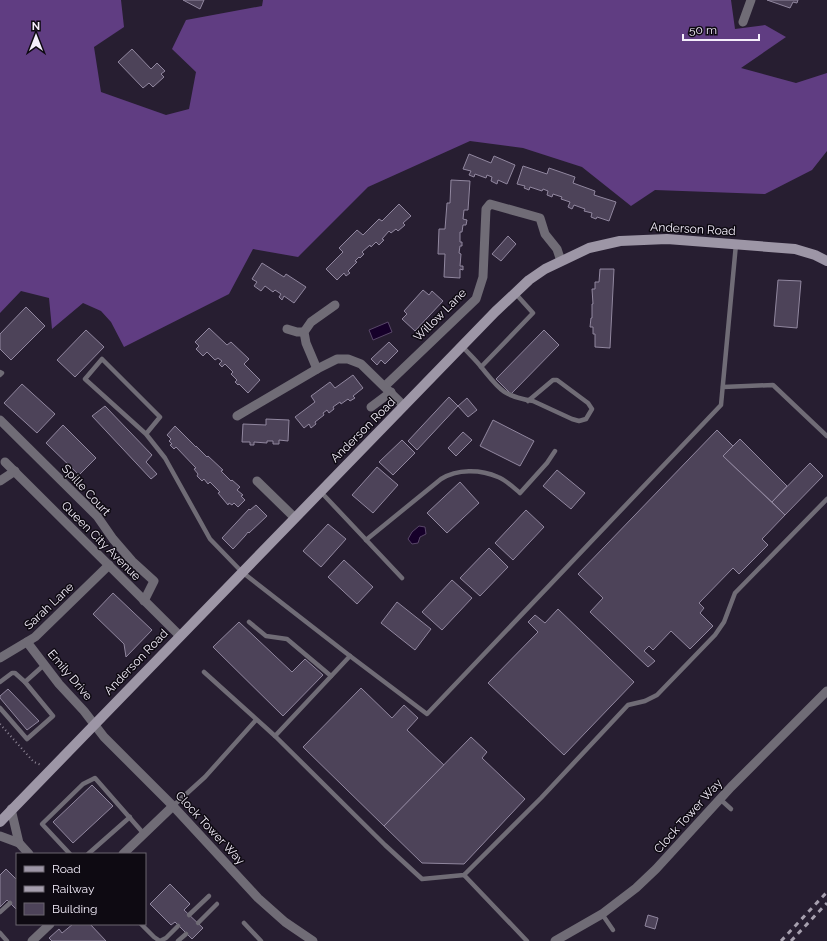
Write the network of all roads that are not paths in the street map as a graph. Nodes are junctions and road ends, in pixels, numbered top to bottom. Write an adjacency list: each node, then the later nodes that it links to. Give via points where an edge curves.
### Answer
1 (751, 0): 2 (street)
2 (743, 22)
3 (736, 244): 4 (street, Anderson Road, via 666,239 620,241 589,248); 5 (street, Anderson Road, via 795,249); 15 (lane)
4 (561, 261): 6 (street, Anderson Road, via 529,280); 16 (street, Willow Lane, via 556,249 544,234 540,218 490,204 486,209 483,278 476,299)
5 (827, 261)
6 (515, 293): 10 (street, Anderson Road); 11 (lane, via 533,313)
7 (335, 305): 9 (street, via 311,322)
8 (287, 329): 9 (street)
9 (304, 332): 12 (street)
10 (462, 346): 11 (lane); 18 (street, Anderson Road)
11 (481, 367): 17 (lane, via 502,391)
12 (317, 369): 16 (street, via 337,360 355,360); 20 (street)
13 (0, 372): 14 (lane)
14 (0, 375)
15 (723, 387): 23 (lane, via 773,385); 40 (lane, via 721,405 427,714)
16 (388, 389): 18 (street); 19 (street)
17 (528, 401): 17 (lane, via 579,421 586,419 592,409 556,380)
18 (404, 406): 29 (street, Anderson Road)
19 (371, 407)
20 (237, 416)
21 (0, 420): 36 (street, Spille Court, via 97,516 132,561 154,581)
22 (146, 434): 22 (lane, via 160,417 102,359 84,379); 34 (lane, via 165,458 210,539)
23 (827, 436)
24 (556, 451): 32 (lane, via 520,493 497,476 467,471 448,475)
25 (5, 462): 26 (street, Queen City Avenue)
26 (15, 471): 27 (street); 33 (street, Queen City Avenue)
27 (0, 481)
28 (257, 481): 31 (street)
29 (320, 491): 31 (street, Anderson Road); 32 (lane)
30 (827, 499): 65 (lane, via 735,593 724,622 715,635 657,695 628,705)
31 (295, 518): 34 (street, Anderson Road)
32 (366, 540): 35 (lane)
33 (108, 565): 36 (street, Queen City Avenue); 39 (street, Sarah Lane)
34 (242, 572): 38 (street, Anderson Road); 40 (lane)
35 (402, 578)
36 (144, 601): 38 (street, Queen City Avenue)
37 (249, 622): 44 (lane, via 266,636 287,639)
38 (180, 636): 50 (street, Anderson Road)
39 (27, 642): 41 (street, Sarah Lane); 42 (street, Emily Drive)
40 (350, 656): 44 (lane)
41 (0, 658)
42 (44, 665): 46 (lane); 50 (street, Emily Drive)
43 (204, 672): 49 (lane)
44 (331, 676): 51 (lane)
45 (0, 682): 46 (lane, via 15,673)
46 (25, 682): 48 (lane, via 54,716 27,739)
47 (827, 691): 52 (street, Clock Tower Way)
48 (0, 708)
49 (256, 720): 51 (lane); 53 (lane, via 205,777)
50 (94, 725): 53 (street, Clock Tower Way); 54 (street, Anderson Road)
51 (275, 736): 65 (lane, via 422,879)
52 (720, 799): 55 (lane); 70 (street, Clock Tower Way, via 656,869)
53 (173, 806): 58 (street); 85 (street, Clock Tower Way, via 258,898 285,922)
54 (11, 809): 57 (street, Anderson Road); 60 (street)
55 (732, 809)
56 (130, 817): 58 (lane); 62 (lane, via 96,778 82,784 42,824); 63 (lane)
57 (0, 822)
58 (144, 834): 64 (street)
59 (0, 836): 60 (street)
60 (19, 843): 61 (street)
61 (28, 853)
62 (69, 853)
63 (89, 853)
64 (124, 853)
65 (464, 875): 86 (lane)
66 (209, 896): 71 (lane)
67 (10, 903): 69 (lane)
68 (217, 904): 72 (lane)
69 (0, 912)
70 (602, 914): 77 (lane); 87 (street, Clock Tower Way)
71 (189, 915)
72 (198, 923)
73 (244, 923): 84 (lane)
74 (49, 925): 81 (street)
75 (142, 925): 82 (lane)
76 (178, 926): 82 (lane)
77 (613, 930)
78 (0, 932): 80 (lane)
79 (186, 934): 83 (lane)
80 (7, 941)
81 (32, 941)
82 (160, 941)
83 (178, 941)
84 (261, 941)
85 (314, 941)
86 (527, 941)
87 (555, 941)

